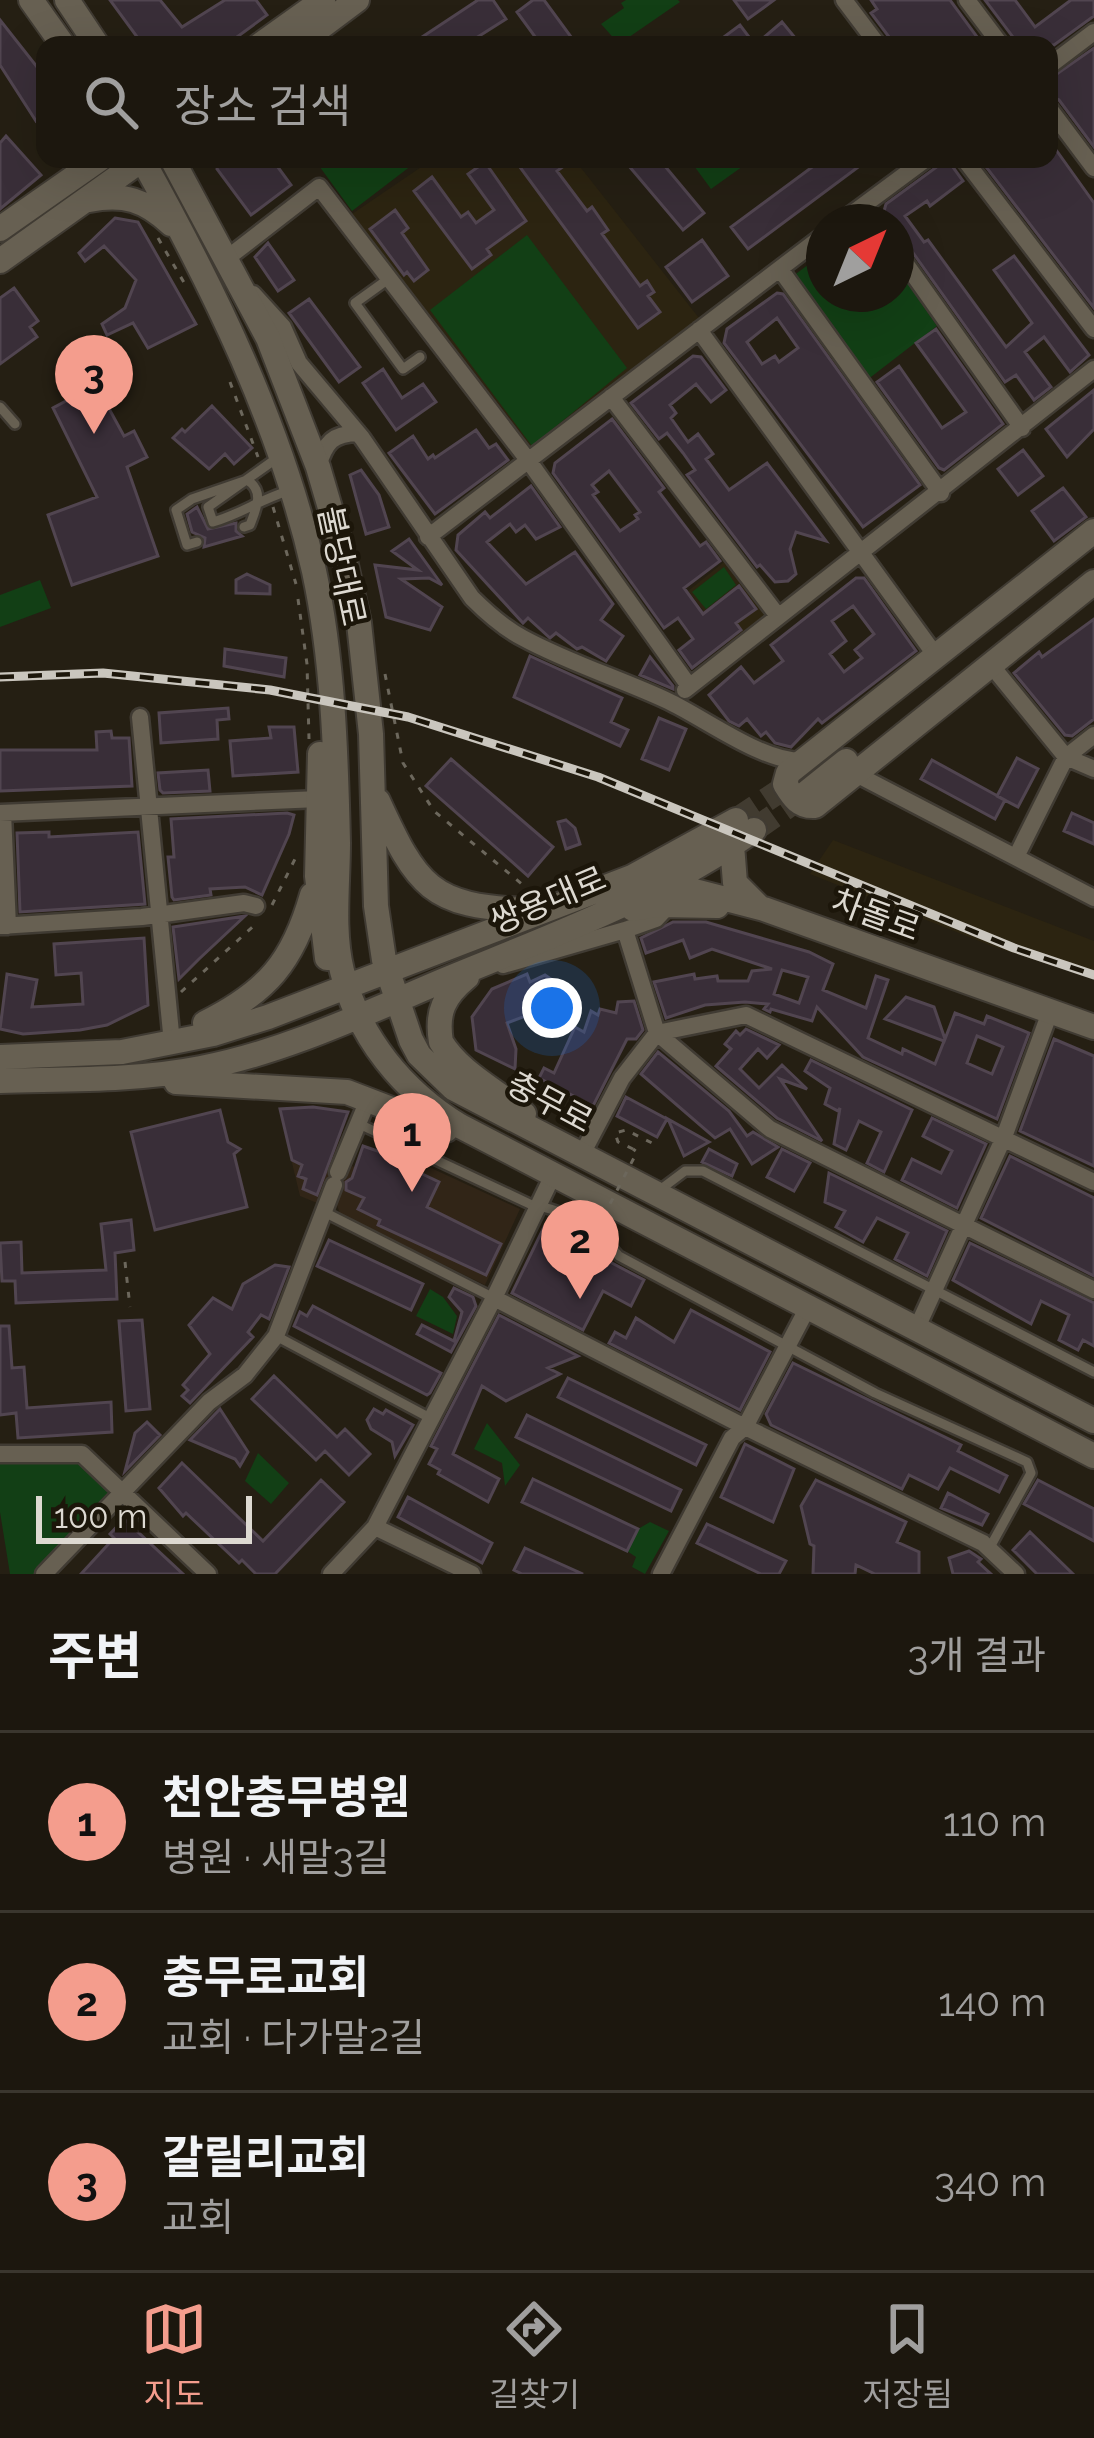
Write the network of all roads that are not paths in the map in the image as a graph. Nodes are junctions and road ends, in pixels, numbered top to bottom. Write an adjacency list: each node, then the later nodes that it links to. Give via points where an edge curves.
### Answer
1 (32, 0): 8 (main road)
2 (67, 0): 9 (main road)
3 (323, 0): 10 (main road)
4 (357, 0): 11 (main road)
5 (844, 0): 12 (street)
6 (968, 0): 13 (street)
7 (1094, 32): 14 (street)
8 (57, 36)
9 (91, 36)
10 (273, 36)
11 (309, 36)
12 (871, 36)
13 (994, 36)
14 (1058, 59)
15 (1058, 120): 24 (street)
16 (80, 168): 25 (main road)
17 (93, 168): 25 (main road)
18 (124, 168): 25 (main road)
19 (148, 168): 29 (main road, 불당대로)
20 (177, 168): 28 (main road, 불당대로)
21 (194, 168): 28 (main road)
22 (914, 168): 26 (street)
23 (971, 168): 36 (street)
24 (1094, 168)
25 (74, 191): 27 (main road); 29 (main road, via 141,200); 31 (main road)
26 (864, 204)
27 (0, 230)
28 (211, 231): 32 (main road, 불당대로)
29 (184, 236): 46 (main road, 불당대로, via 226,317)
30 (806, 248): 33 (street)
31 (0, 261)
32 (230, 266): 35 (street, via 319,187); 44 (street); 47 (main road, 불당대로, via 268,338)
33 (780, 268): 37 (street); 50 (street)
34 (914, 275): 43 (street)
35 (387, 280): 38 (lane, via 355,303 403,369); 45 (street)
36 (1094, 329)
37 (700, 330): 40 (street); 60 (street)
38 (420, 357)
39 (1094, 369): 43 (street)
40 (611, 397): 45 (street); 63 (street)
41 (0, 407): 42 (lane)
42 (15, 424)
43 (1022, 428): 50 (street)
44 (358, 433): 47 (street, via 328,441); 57 (street)
45 (528, 460): 57 (street); 66 (street)
46 (271, 462): 48 (lane); 51 (main road, 불당대로)
47 (317, 467): 76 (main road, 불당대로, via 359,623)
48 (247, 479): 49 (lane); 51 (lane); 58 (lane, via 176,510 187,545)
49 (236, 488): 52 (lane); 53 (lane)
50 (940, 493): 60 (street)
51 (274, 495): 53 (lane); 55 (lane); 68 (main road, 불당대로, via 325,628)
52 (223, 497): 54 (lane); 54 (lane, via 208,507 213,522)
53 (244, 514): 54 (lane)
54 (229, 518)
55 (244, 527)
56 (1094, 531): 64 (main road)
57 (428, 537): 67 (street, via 472,598 507,628)
58 (196, 542)
59 (1094, 544): 75 (main road)
60 (858, 553): 63 (street); 64 (street)
61 (1094, 568): 75 (main road)
62 (1094, 582): 65 (main road)
63 (778, 616): 66 (street)
64 (936, 656): 75 (main road)
65 (991, 665): 72 (street); 74 (main road)
66 (689, 686): 67 (street)
67 (670, 702): 71 (street)
68 (331, 711): 77 (main road); 94 (main road, 불당대로, via 338,946)
69 (140, 717): 78 (street)
70 (1094, 735): 72 (street)
71 (750, 744): 75 (street); 75 (street, via 786,760)
72 (1066, 757): 73 (street); 81 (street)
73 (1094, 769)
74 (856, 774): 75 (main road, via 815,806 800,803); 81 (street)
75 (795, 781)
76 (374, 792): 88 (main road, via 427,885 463,905); 93 (main road, 불당대로, via 376,906)
77 (319, 799): 78 (street); 82 (main road)
78 (150, 807): 79 (street); 89 (street)
79 (2, 813): 90 (street)
80 (741, 832): 83 (main road, 쌍용대로); 84 (main road); 87 (main road, via 735,883)
81 (1016, 857): 85 (street)
82 (317, 876): 94 (main road, via 329,968); 100 (main road, via 300,938 272,978)
83 (632, 877): 84 (main road); 88 (main road, 쌍용대로)
84 (668, 894): 87 (main road, 차돌로); 91 (street, via 656,919); 92 (main road, 쌍용대로)
85 (1094, 898)
86 (256, 906): 89 (street)
87 (764, 909): 96 (main road, 차돌로)
88 (536, 911): 93 (main road, 쌍용대로)
89 (160, 912): 90 (street); 100 (street)
90 (4, 926)
91 (625, 930): 92 (street, via 512,964); 99 (street)
92 (481, 965): 95 (main road, 쌍용대로); 109 (main road, via 449,992 441,1042 469,1075)
93 (387, 971): 94 (main road); 95 (main road, 충무로)
94 (348, 987): 97 (main road, 불당대로); 100 (main road)
95 (395, 1001): 97 (main road, 쌍용대로); 104 (main road, 충무로, via 419,1055)
96 (1050, 1012): 98 (main road, 차돌로); 108 (street)
97 (359, 1016): 102 (main road, via 200,1068); 106 (main road, 충무로, via 385,1061)
98 (1094, 1028)
99 (657, 1033): 108 (street, via 746,1016); 109 (street); 116 (street, via 770,1129)
100 (172, 1043): 101 (main road)
101 (0, 1057)
102 (114, 1078): 103 (main road); 105 (main road, via 310,1087)
103 (0, 1081)
104 (453, 1088): 106 (main road, via 420,1067 411,1070); 109 (main road, 충무로)
105 (368, 1100): 107 (street); 110 (main road)
106 (430, 1108): 110 (main road, 충무로)
107 (357, 1124): 114 (lane); 115 (street)
108 (1002, 1140): 112 (street); 116 (street)
109 (572, 1151): 113 (main road, 충무로)
110 (525, 1160): 111 (main road, 충무로)
111 (553, 1174): 114 (street); 120 (main road, 충무로)
112 (1094, 1182)
113 (655, 1194): 118 (lane, via 685,1171 704,1171); 121 (main road, 충무로)
114 (538, 1206): 119 (street); 123 (lane)
115 (324, 1212): 119 (lane); 122 (street)
116 (966, 1226): 117 (street); 118 (street)
117 (1094, 1290)
118 (935, 1291): 121 (street); 124 (lane)
119 (494, 1298): 125 (street); 127 (street)
120 (808, 1307): 123 (street); 129 (main road, 충무로)
121 (916, 1330): 126 (main road, 충무로)
122 (276, 1336): 125 (lane); 130 (street)
123 (788, 1345): 127 (street); 132 (lane, via 1027,1462 1031,1473)
124 (1094, 1372)
125 (431, 1418): 131 (street)
126 (1094, 1421)
127 (745, 1427): 132 (street); 137 (street)
128 (0, 1454): 130 (street, via 82,1454)
129 (1094, 1456)
130 (123, 1492): 133 (street); 134 (street)
131 (375, 1528): 135 (street); 136 (street)
132 (989, 1549): 138 (street)
133 (44, 1574)
134 (208, 1574)
135 (331, 1574)
136 (472, 1574)
137 (661, 1574)
138 (1016, 1574)

